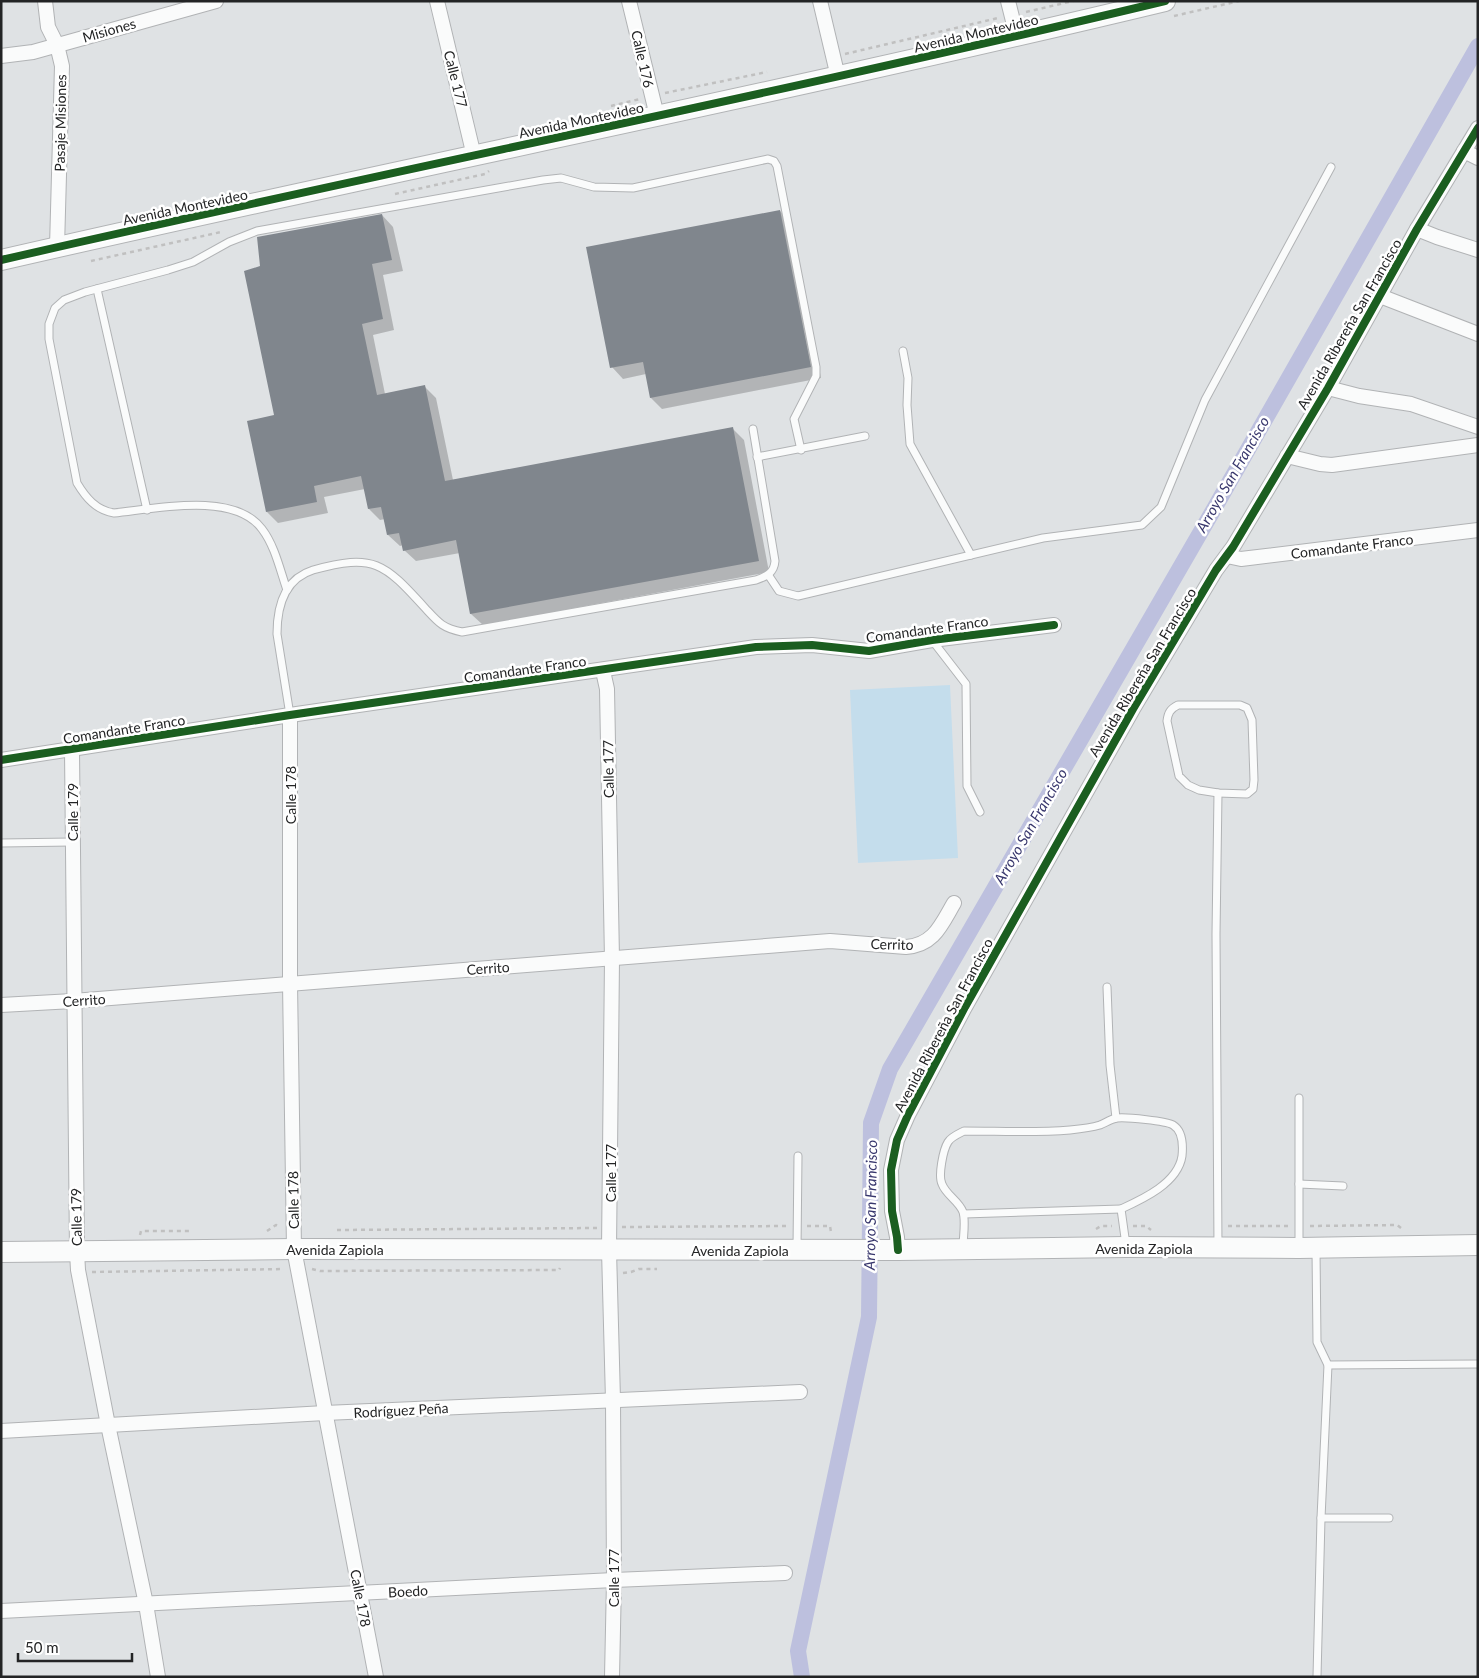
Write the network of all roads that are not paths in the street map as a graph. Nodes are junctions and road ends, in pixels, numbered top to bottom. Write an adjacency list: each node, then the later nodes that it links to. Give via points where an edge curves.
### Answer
1 (45, 1): 9 (street, Pasaje Misiones, via 48,27)
2 (216, 1): 9 (street, Misiones)
3 (437, 1): 15 (street, Calle 177)
4 (629, 1): 12 (street, Calle 176)
5 (820, 1): 11 (street)
6 (1008, 1): 8 (street)
7 (1165, 1): 8 (main road, Avenida Montevideo)
8 (1016, 37): 11 (main road, Avenida Montevideo)
9 (57, 46): 10 (street, Misiones); 19 (street, Pasaje Misiones, via 62,79)
10 (1, 56)
11 (838, 77): 12 (main road, Avenida Montevideo)
12 (657, 116): 15 (main road, Avenida Montevideo)
13 (1478, 128): 14 (street, Avenida Ribereña San Francisco)
14 (1464, 151): 16 (street); 18 (street, Avenida Ribereña San Francisco)
15 (474, 156): 19 (main road, Avenida Montevideo)
16 (1478, 158)
17 (1330, 167): 36 (lane, via 1205,400 1162,507 1142,525 1043,538)
18 (1418, 229): 20 (street); 23 (street, Avenida Ribereña San Francisco)
19 (57, 247): 21 (main road, Avenida Montevideo)
20 (1478, 250)
21 (1, 260)
22 (97, 289): 31 (lane, via 194,262 257,231 543,180 561,178 594,187 633,188 768,159 777,166 816,367 816,376 794,419); 34 (lane); 34 (lane, via 64,300 55,308 49,324 49,339 77,483 84,495 105,512)
23 (1380, 296): 24 (street); 26 (street, Avenida Ribereña San Francisco)
24 (1478, 334)
25 (903, 351): 36 (lane, via 908,378 910,444)
26 (1328, 388): 27 (street, via 1411,404); 32 (street, Avenida Ribereña San Francisco)
27 (1478, 427)
28 (753, 429): 33 (lane)
29 (865, 436): 31 (lane)
30 (1478, 445): 32 (street, via 1332,464)
31 (801, 450): 33 (lane)
32 (1287, 456): 37 (street, Avenida Ribereña San Francisco)
33 (757, 457): 38 (lane, via 775,561)
34 (147, 510): 39 (lane, via 199,504 251,518 270,542)
35 (1478, 530): 37 (street, Comandante Franco, via 1240,560)
36 (971, 555): 38 (lane, via 798,596 779,591)
37 (1227, 556): 70 (street, Avenida Ribereña San Francisco, via 1128,718 908,1115 896,1140 891,1170 892,1211 897,1237)
38 (769, 576): 39 (lane, via 462,632 440,625 400,581 372,563 340,562 303,573 291,582)
39 (287, 590): 43 (lane, via 280,606 277,634)
40 (1054, 625): 41 (street, Comandante Franco)
41 (932, 640): 42 (street, Comandante Franco, via 869,651 812,645 756,647); 47 (lane, via 966,684 967,786)
42 (603, 671): 43 (street, Comandante Franco); 51 (street, Calle 177, via 607,689)
43 (290, 715): 44 (street, Comandante Franco); 52 (street, Calle 178)
44 (72, 750): 45 (street, Comandante Franco); 48 (street, Calle 179)
45 (1, 760)
46 (1218, 793): 46 (lane, via 1247,794 1253,789 1250,713 1240,704 1178,705 1172,708 1167,721 1179,776 1188,786); 65 (lane)
47 (980, 812)
48 (72, 842): 49 (lane); 54 (street, Calle 179)
49 (1, 843)
50 (954, 903): 51 (street, Cerrito, via 930,939 916,946 830,941)
51 (612, 959): 52 (street, Cerrito); 68 (street, Calle 177)
52 (290, 983): 54 (street, Cerrito); 67 (street, Calle 178)
53 (1106, 987): 57 (lane)
54 (73, 1001): 55 (street, Cerrito); 73 (street, Calle 179)
55 (1, 1005)
56 (1299, 1098): 59 (lane)
57 (1116, 1118): 61 (lane, via 1165,1122 1180,1132 1183,1147 1181,1162 1165,1183 1150,1195); 62 (lane, via 1088,1128 964,1131 955,1135 943,1152 940,1177 942,1185)
58 (798, 1156): 69 (lane)
59 (1299, 1184): 60 (lane); 66 (lane)
60 (1342, 1186)
61 (1122, 1209): 62 (lane); 64 (lane)
62 (964, 1214): 71 (lane)
63 (1478, 1245): 66 (main road, Avenida Zapiola)
64 (1126, 1247): 65 (main road, Avenida Zapiola); 71 (main road, Avenida Zapiola)
65 (1218, 1247): 66 (main road, Avenida Zapiola)
66 (1308, 1248): 75 (lane, via 1317,1342)
67 (294, 1249): 68 (main road, Avenida Zapiola); 73 (main road, Avenida Zapiola); 78 (street, Calle 178)
68 (610, 1250): 69 (main road, Avenida Zapiola); 77 (street, Calle 177)
69 (797, 1250): 70 (main road, Avenida Zapiola, via 837,1243)
70 (891, 1250): 71 (main road, Avenida Zapiola)
71 (963, 1250)
72 (1, 1252): 73 (main road, Avenida Zapiola)
73 (76, 1252): 79 (street, Calle 179)
74 (1478, 1364): 75 (lane)
75 (1328, 1365): 81 (lane)
76 (800, 1392): 77 (street, Rodríguez Peña)
77 (613, 1400): 78 (street, Rodríguez Peña); 84 (street, Calle 177)
78 (324, 1414): 79 (street, Rodríguez Peña); 85 (street, Calle 178)
79 (108, 1425): 80 (street, Rodríguez Peña); 86 (street, Calle 179)
80 (1, 1431)
81 (1321, 1518): 82 (lane); 91 (lane)
82 (1389, 1518)
83 (784, 1573): 84 (street, Boedo)
84 (614, 1580): 85 (street, Boedo); 90 (street, Calle 177)
85 (360, 1593): 86 (street, Boedo); 89 (street, Calle 178)
86 (146, 1604): 87 (street, Boedo); 88 (street, Calle 179)
87 (1, 1611)
88 (158, 1677)
89 (376, 1677)
90 (612, 1677)
91 (1317, 1677)

